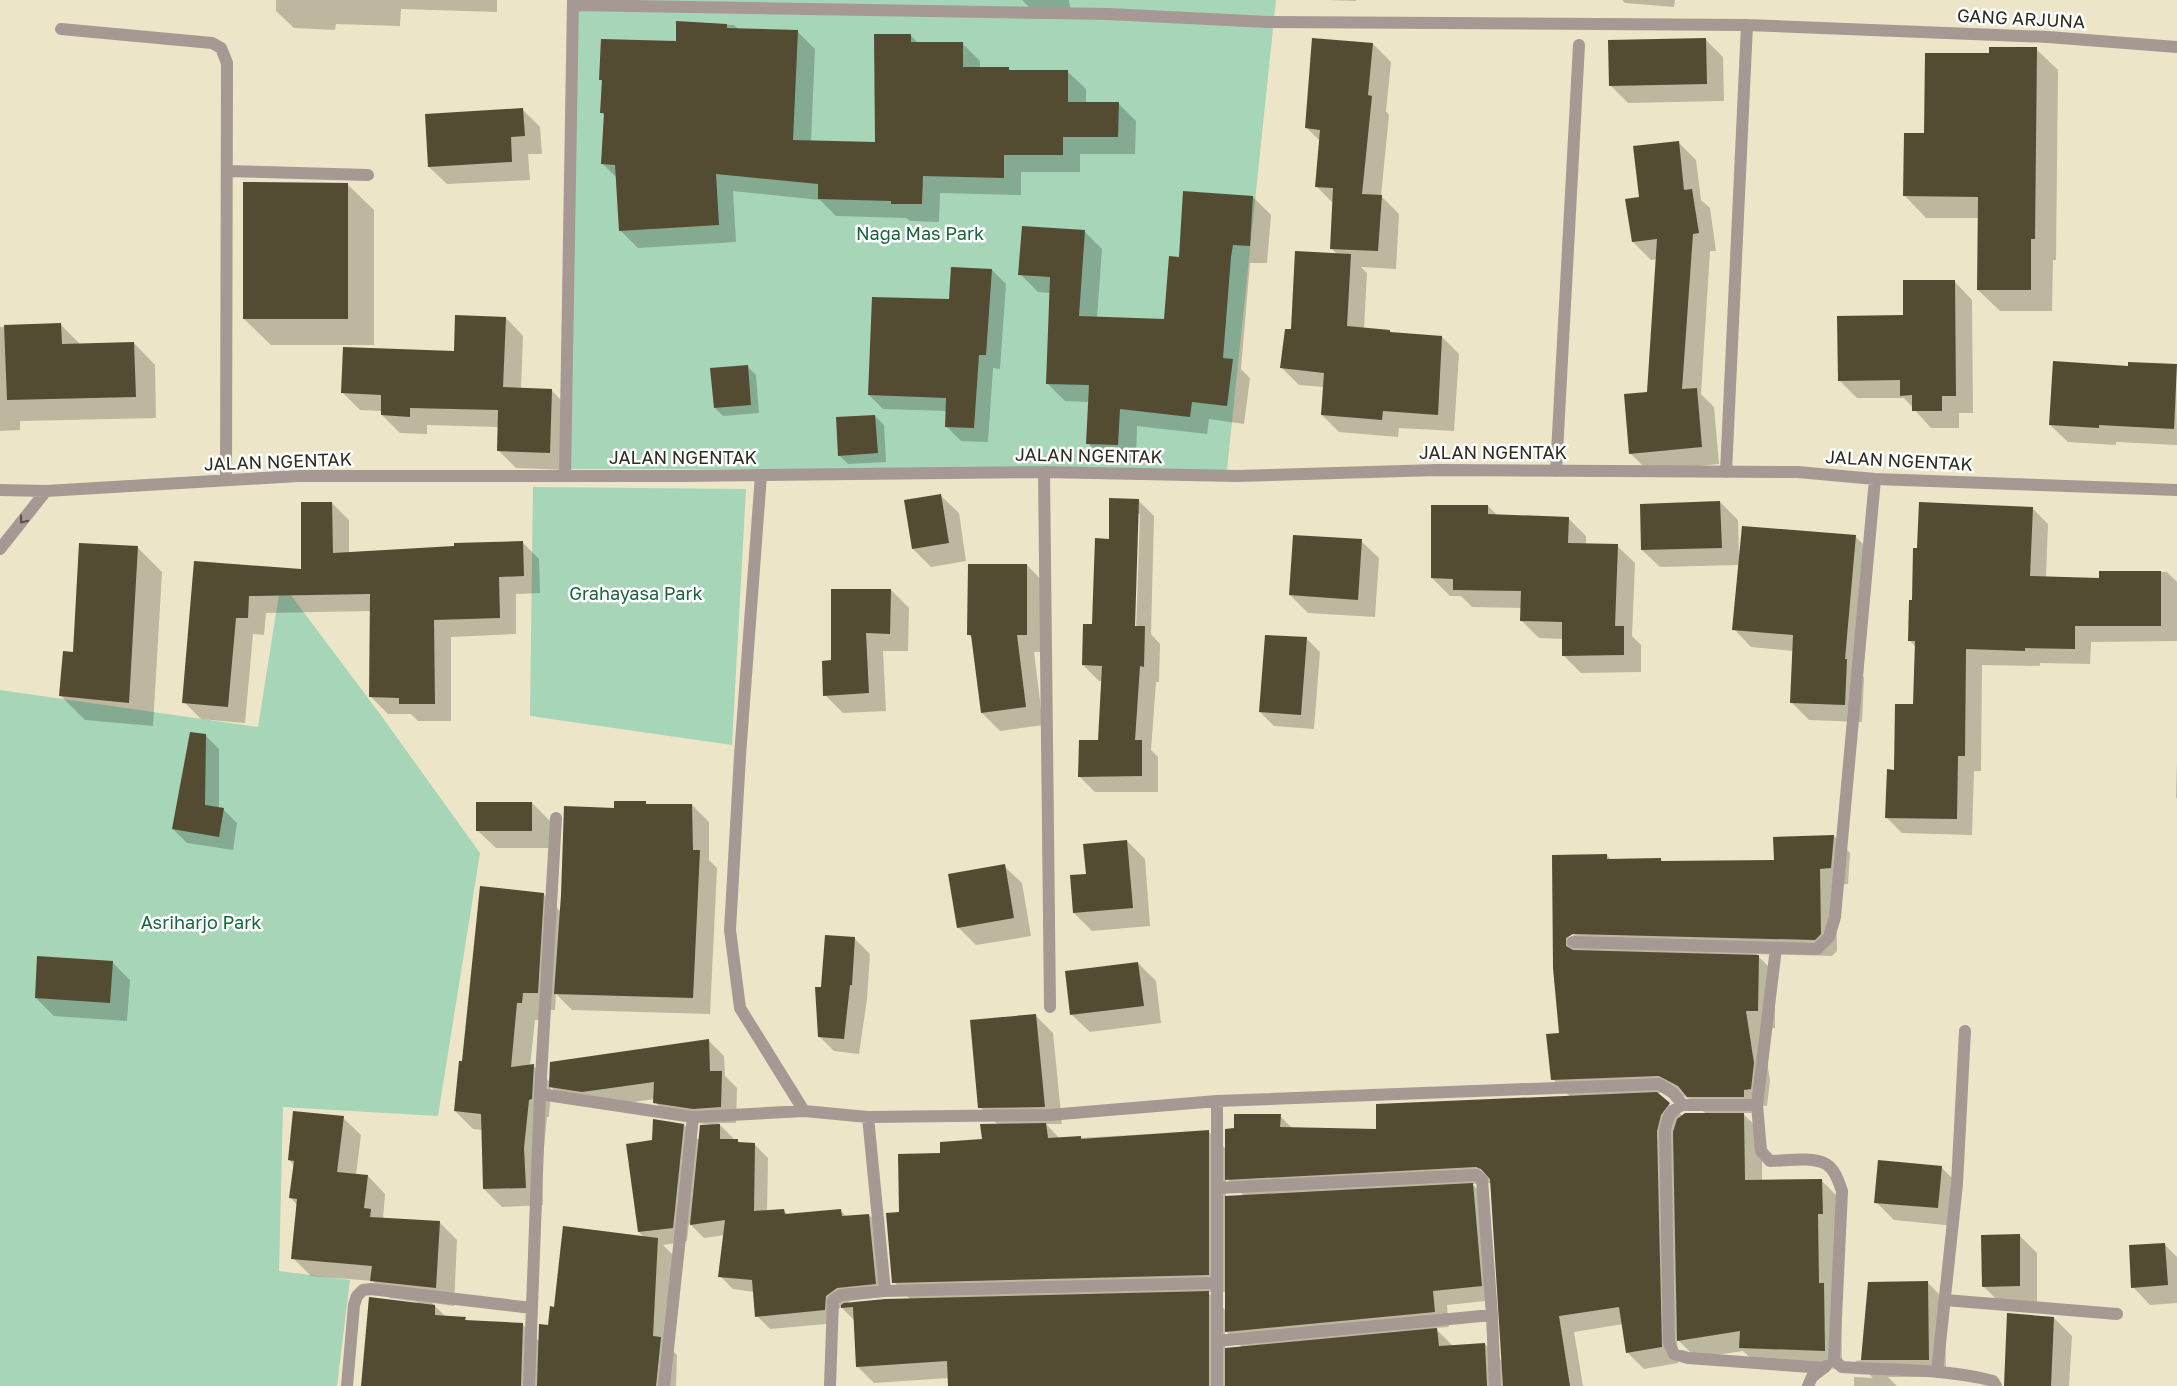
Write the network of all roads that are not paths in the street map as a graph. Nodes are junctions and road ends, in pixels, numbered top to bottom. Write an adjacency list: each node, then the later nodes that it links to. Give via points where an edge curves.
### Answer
1 (573, 3): 2 (street, GANG ARJUNA, via 1098,14 1268,22); 12 (street)
2 (1746, 25): 5 (street, GANG ARJUNA, via 2048,36); 10 (street)
3 (62, 29): 6 (street, via 212,43 221,48 227,63)
4 (1579, 45): 8 (street)
5 (2177, 46)
6 (227, 171): 7 (street); 14 (street)
7 (368, 175)
8 (1556, 471): 9 (street, JALAN NGENTAK, via 1437,470 1237,476); 10 (street, JALAN NGENTAK)
9 (1044, 472): 11 (street, JALAN NGENTAK); 22 (street)
10 (1726, 472): 13 (street, JALAN NGENTAK, via 1798,472)
11 (761, 475): 12 (street, JALAN NGENTAK); 28 (street, via 730,930 740,1008)
12 (565, 476): 14 (street, JALAN NGENTAK, via 298,476)
13 (1875, 479): 16 (street, JALAN NGENTAK); 21 (street, via 1835,917 1830,937 1817,948)
14 (226, 480): 17 (street, JALAN NGENTAK)
15 (0, 490): 17 (street, JALAN NGENTAK)
16 (2177, 490)
17 (46, 491): 18 (street, one-way to 18)
18 (0, 549)
19 (556, 818): 24 (street)
20 (1573, 942): 21 (street)
21 (1776, 948): 27 (street)
22 (1050, 1008)
23 (1965, 1031): 34 (street, via 1957,1184)
24 (540, 1094): 29 (street); 35 (street)
25 (1217, 1101): 26 (street, via 1659,1084); 30 (street, via 1050,1115); 31 (street)
26 (1683, 1105): 27 (street); 39 (street, via 1674,1108 1667,1118 1665,1131 1669,1343 1674,1354 1688,1358)
27 (1757, 1105): 39 (street, via 1761,1151 1770,1161 1827,1164 1838,1177 1842,1191)
28 (804, 1111): 29 (street); 30 (street)
29 (693, 1117): 43 (street)
30 (868, 1117): 33 (street)
31 (1218, 1188): 32 (street); 37 (street, via 1476,1175 1482,1180)
32 (1217, 1283): 33 (street); 38 (street)
33 (885, 1291): 44 (street, via 841,1295 833,1300)
34 (1945, 1300): 36 (street); 40 (street)
35 (532, 1308): 41 (street, via 363,1290 356,1296 354,1304); 42 (street)
36 (2117, 1314)
37 (1492, 1315): 38 (street); 46 (street)
38 (1217, 1341): 45 (street)
39 (1829, 1364): 40 (street); 47 (street, via 1812,1377)
40 (1937, 1372): 48 (street, via 1985,1378 1993,1380)
41 (346, 1386)
42 (529, 1386)
43 (664, 1386)
44 (830, 1386)
45 (1217, 1386)
46 (1495, 1386)
47 (1808, 1386)
48 (1996, 1386)

